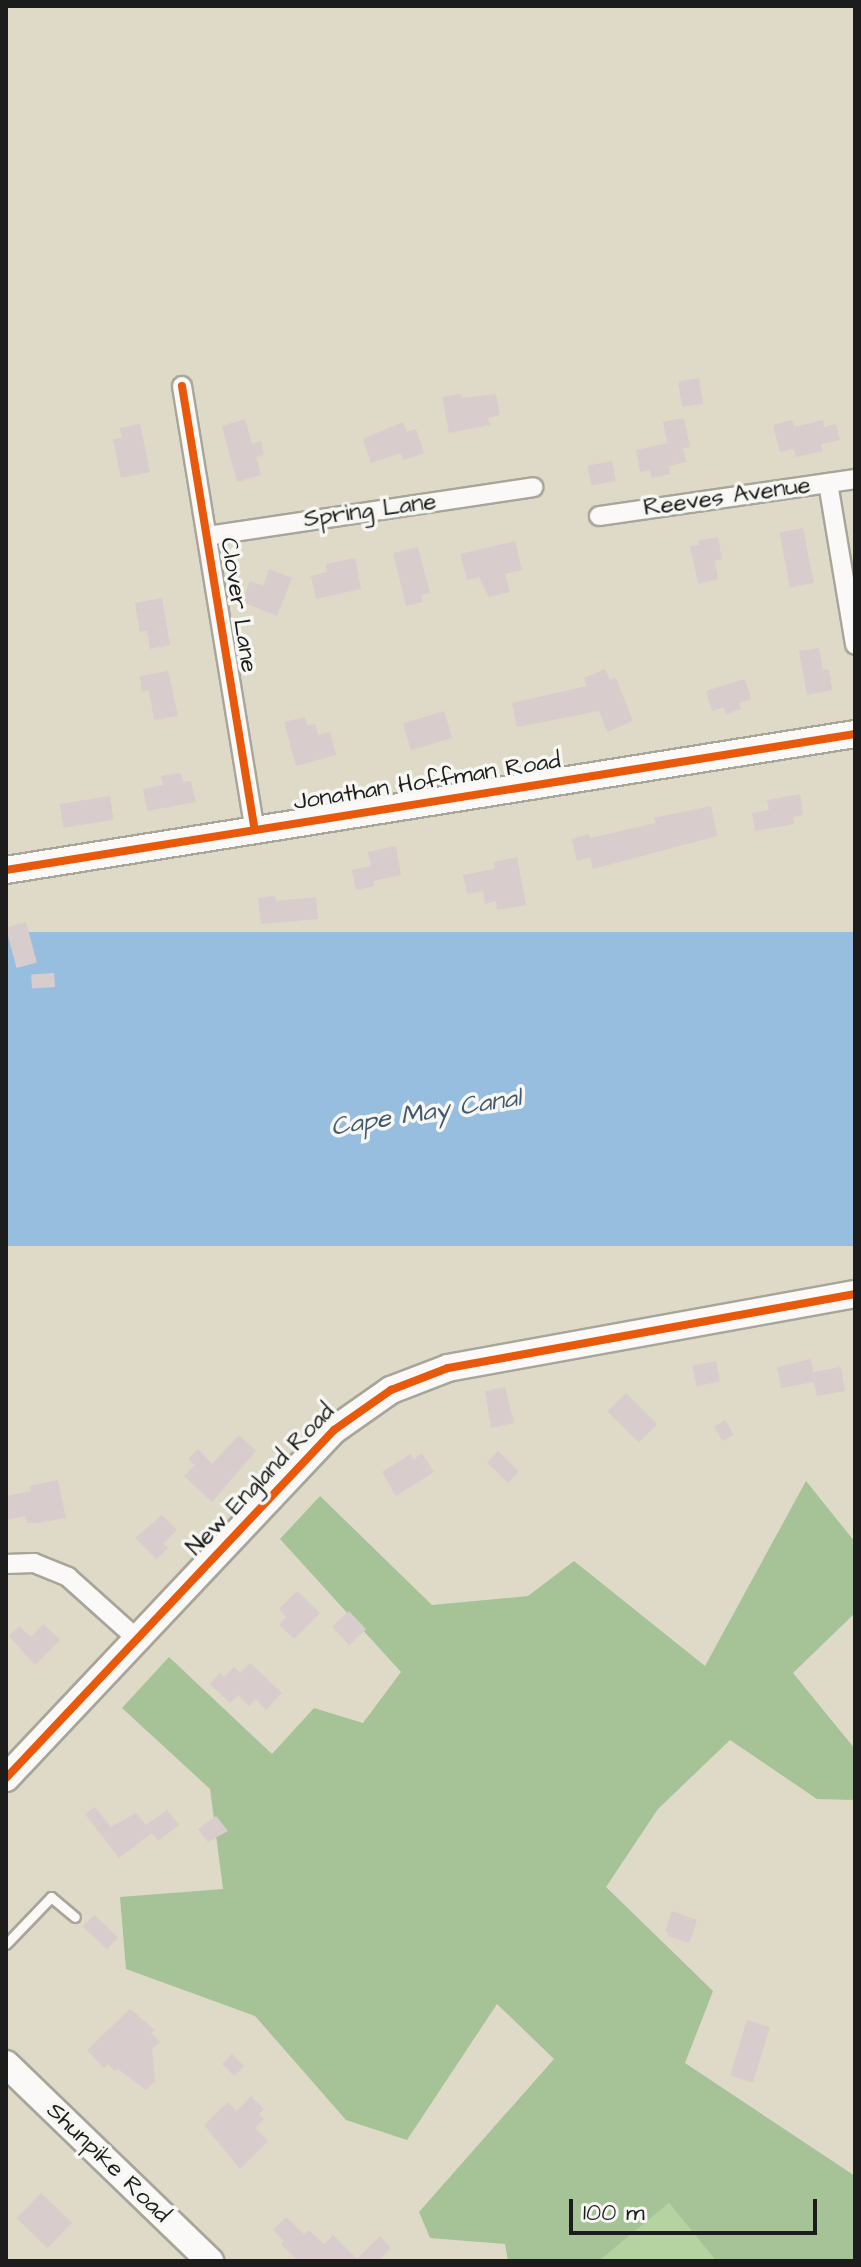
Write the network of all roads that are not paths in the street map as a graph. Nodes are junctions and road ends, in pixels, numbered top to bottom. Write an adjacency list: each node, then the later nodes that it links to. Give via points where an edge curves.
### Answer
1 (182, 386): 6 (street, Clover Lane)
2 (855, 479): 3 (street, Reeves Avenue)
3 (828, 483): 5 (street, Reeves Avenue); 7 (street)
4 (533, 487): 6 (street, Spring Lane)
5 (599, 516)
6 (207, 536): 9 (street, Clover Lane)
7 (855, 645)
8 (855, 734): 9 (street, Jonathan Hoffman Road)
9 (255, 830): 10 (street, Jonathan Hoffman Road)
10 (6, 870)
11 (855, 1294): 13 (street, New England Road, via 448,1368 391,1390 334,1430)
12 (6, 1564): 13 (street, via 34,1563 68,1577)
13 (136, 1638): 14 (street, New England Road)
14 (6, 1778)
15 (75, 1917): 16 (lane, via 51,1897)
16 (6, 1944)
17 (6, 2064): 18 (street, Shunpike Road)
18 (210, 2261)

